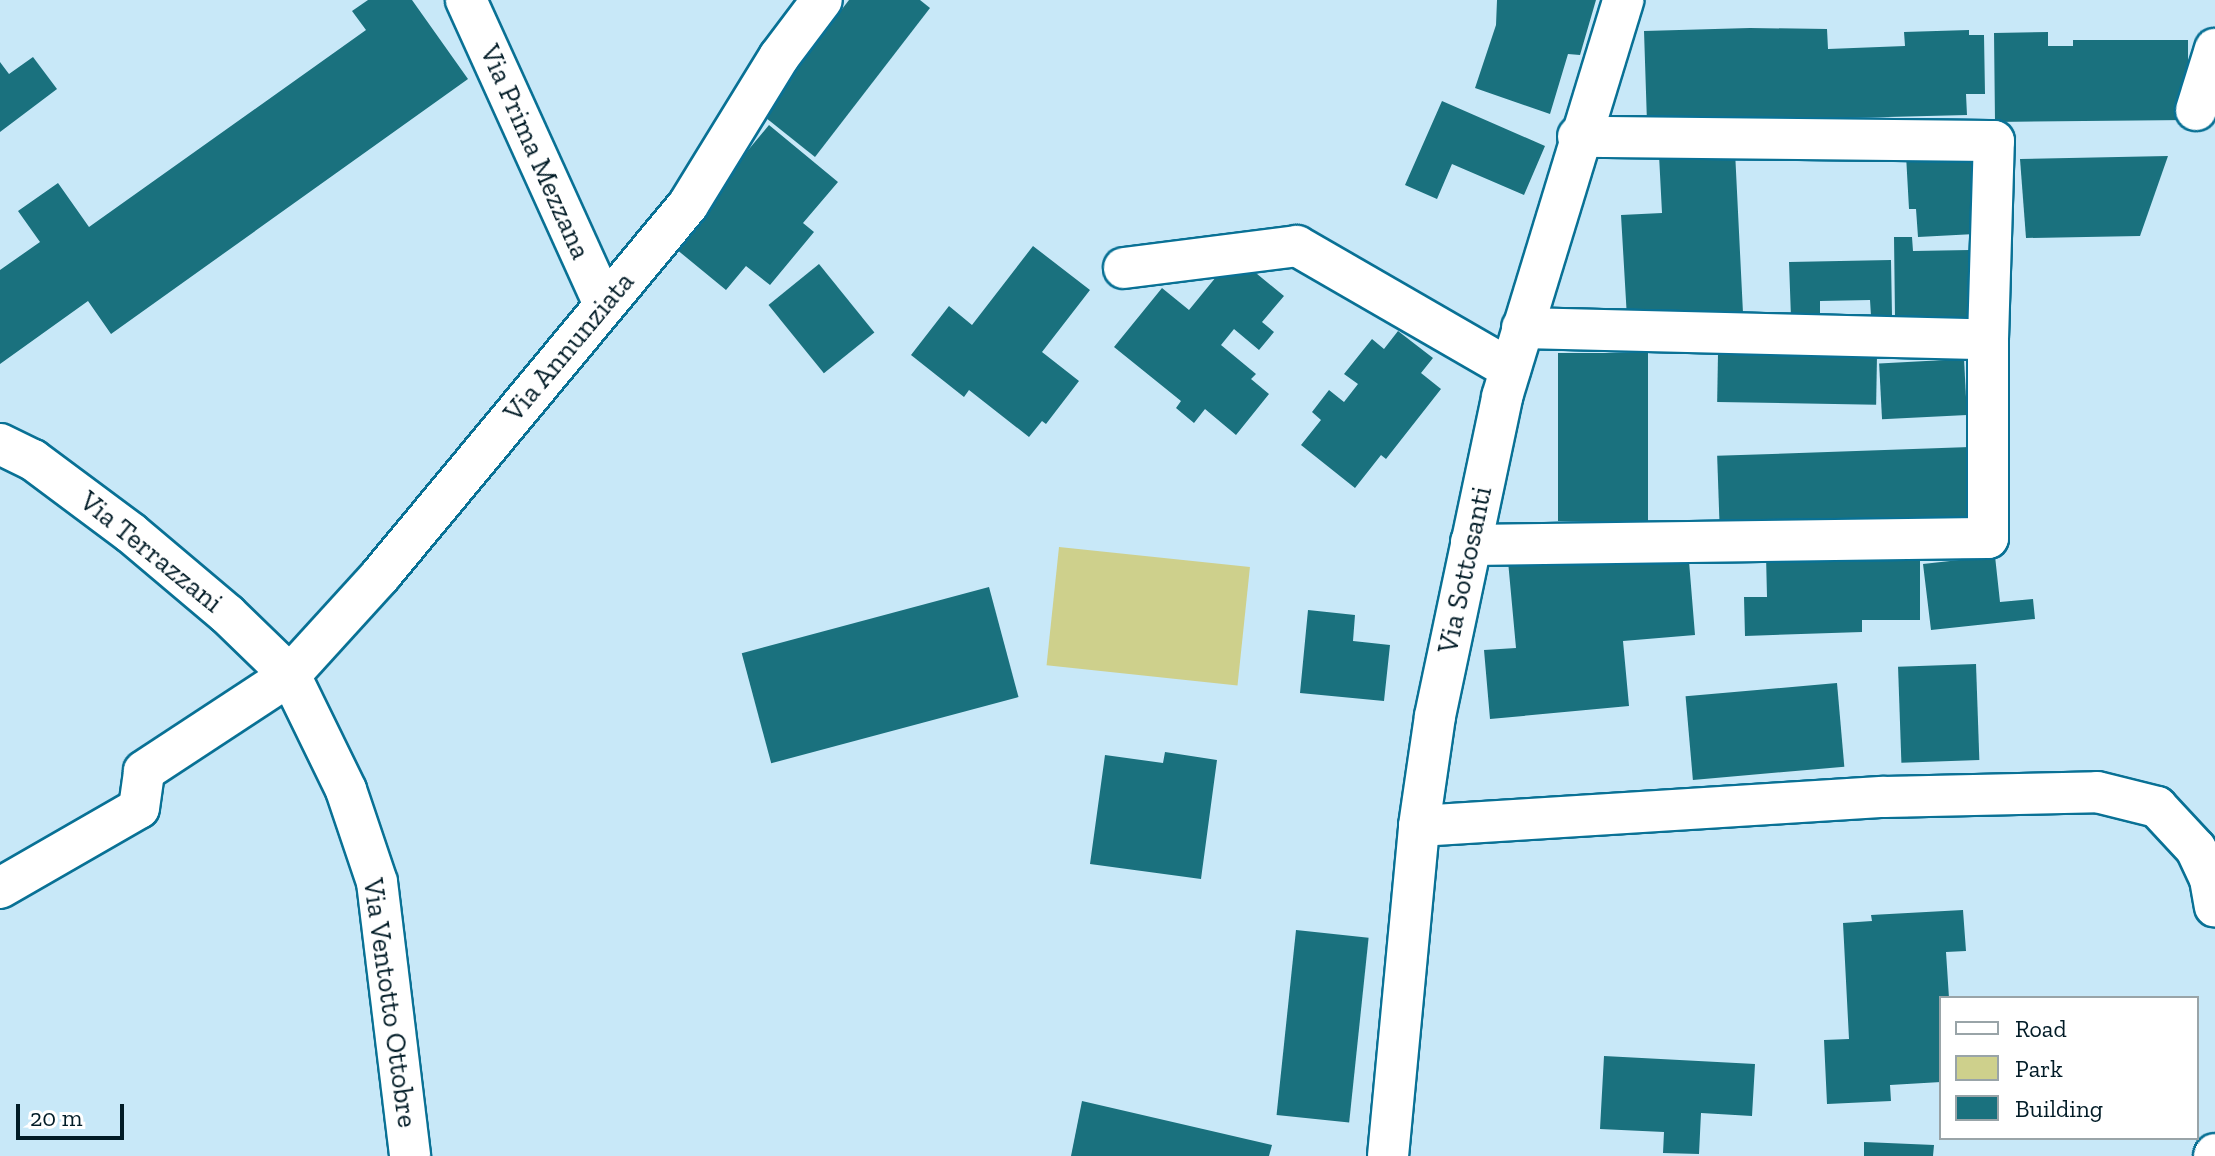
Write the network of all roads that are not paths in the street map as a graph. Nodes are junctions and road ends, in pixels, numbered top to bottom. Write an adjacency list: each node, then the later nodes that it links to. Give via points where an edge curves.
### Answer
1 (466, 0): 8 (street, Via Prima Mezzana)
2 (822, 0): 8 (street, Via Annunziata, via 779,57 688,205)
3 (1623, 0): 6 (street, Via Sottosanti)
4 (2215, 49): 5 (street)
5 (2196, 110)
6 (1578, 137): 9 (street, Via Sottosanti); 10 (street, via 1994,141)
7 (1124, 268): 11 (street, via 1297,246)
8 (604, 304): 14 (street, Via Annunziata, via 380,576)
9 (1522, 328): 10 (street); 11 (street, Via Sottosanti)
10 (1988, 339): 13 (street, via 1988,538)
11 (1510, 369): 13 (street, Via Sottosanti)
12 (0, 444): 14 (street, Via Terrazzani, via 33,460 131,533)
13 (1471, 542): 15 (street, Via Sottosanti, via 1435,716)
14 (290, 675): 16 (street, Via Annunziata, via 144,771 139,808); 18 (street, Via Ventotto Ottobre, via 346,790 377,882)
15 (1419, 826): 17 (street, via 1884,797 2097,792 2157,807 2196,849); 19 (street, Via Sottosanti)
16 (0, 888)
17 (2215, 907)
18 (410, 1156)
19 (1388, 1156)

